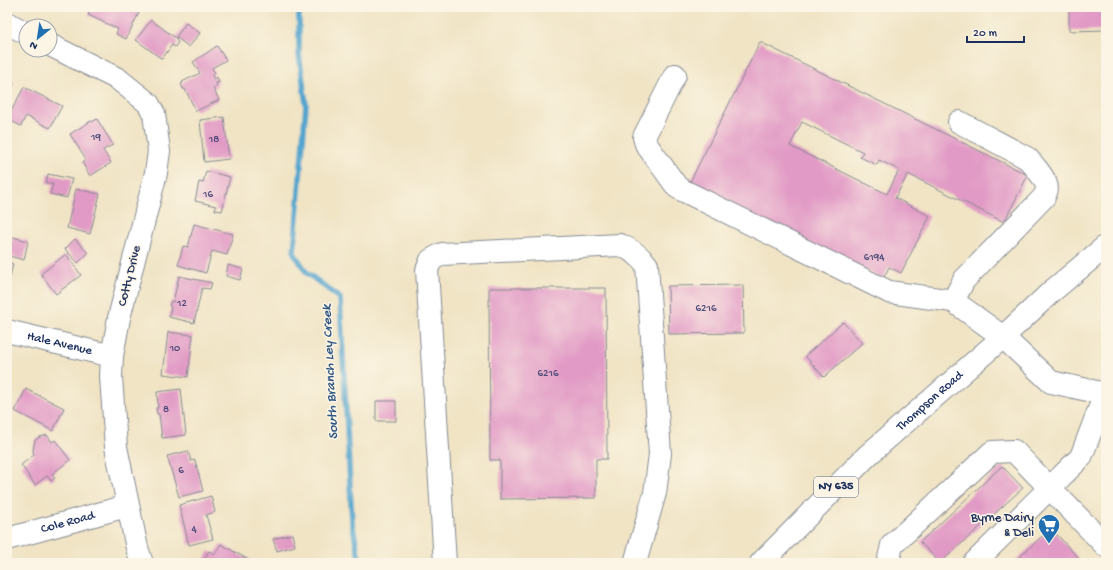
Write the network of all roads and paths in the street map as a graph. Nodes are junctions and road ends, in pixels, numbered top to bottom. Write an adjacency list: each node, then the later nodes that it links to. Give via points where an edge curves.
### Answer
1 (7, 23): 2 (street)
2 (18, 29)
3 (58, 49): 10 (street, Cotty Drive, via 118,79 148,103 154,114 159,151 156,173 119,318)
4 (675, 75): 7 (street, via 644,137 646,144 677,187 889,292)
5 (959, 122): 7 (street, via 1027,158 1046,184 1047,192 964,280)
6 (1106, 246): 9 (street, Thompson Road / NY 635)
7 (953, 301): 9 (street)
8 (7, 331): 10 (street, Hale Avenue)
9 (1003, 337): 11 (street, via 1051,382); 20 (street, Thompson Road / NY 635, via 868,456)
10 (112, 356): 13 (street, Cotty Drive, via 116,447)
11 (1106, 394): 12 (street, via 1081,457)
12 (1050, 488): 15 (street); 21 (street, via 1014,451 992,452 892,545); 22 (street)
13 (127, 506): 14 (street, Cole Road); 17 (street, Cotty Drive)
14 (7, 539)
15 (1106, 546)
16 (1106, 555): 23 (street)
17 (142, 563)
18 (445, 563): 19 (street, via 427,270 431,260 442,254 620,245 640,256 646,265 660,454 655,493)
19 (635, 563)
20 (761, 563)
21 (888, 563)
22 (974, 563)
23 (1104, 563)

